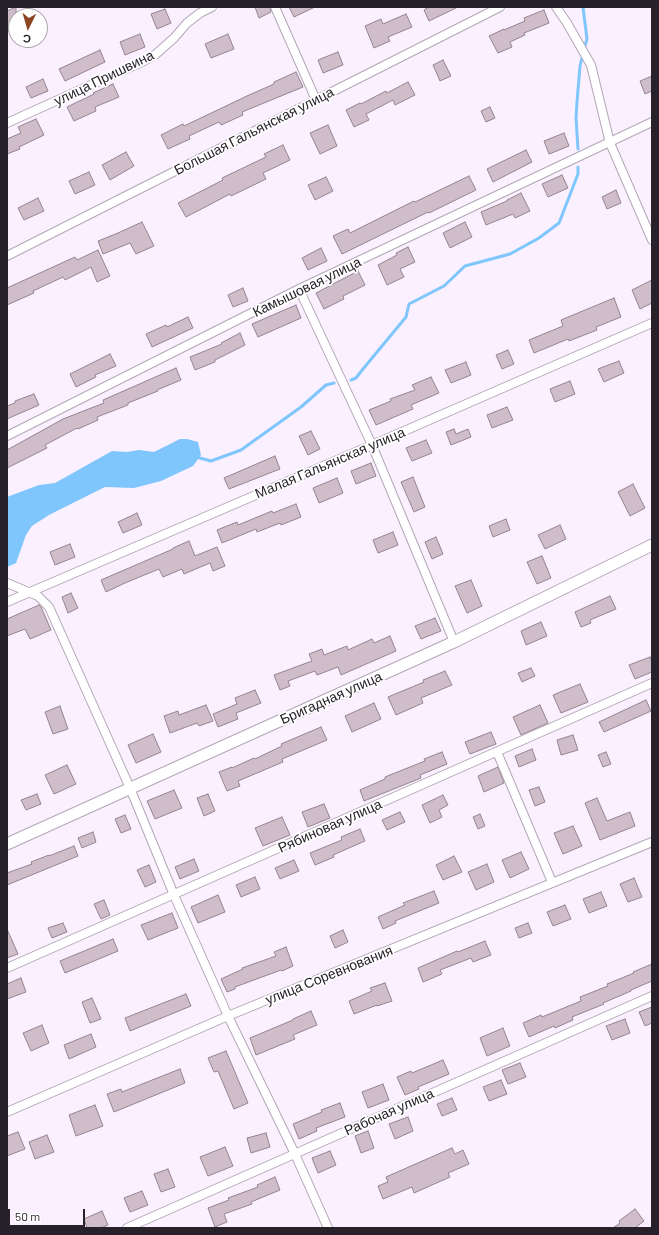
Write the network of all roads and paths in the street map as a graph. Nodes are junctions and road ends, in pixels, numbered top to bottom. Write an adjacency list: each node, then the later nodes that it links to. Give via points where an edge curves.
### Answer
1 (212, 7): 7 (street, улица Пришвина, via 187,23 156,54 144,61)
2 (275, 7): 5 (street)
3 (500, 7): 5 (street, Большая Гальянская улица)
4 (556, 7): 8 (street, via 591,66)
5 (316, 100): 10 (street, Большая Гальянская улица)
6 (652, 122): 8 (street, Камышовая улица)
7 (7, 123)
8 (610, 143): 9 (street); 11 (street, Камышовая улица)
9 (652, 240)
10 (7, 256)
11 (299, 289): 13 (street, Камышовая улица); 14 (street)
12 (652, 323): 14 (street, Малая Гальянская улица)
13 (7, 436)
14 (372, 445): 17 (street, Малая Гальянская улица); 19 (street)
15 (652, 545): 19 (street, Бригадная улица)
16 (7, 583): 17 (street)
17 (31, 592): 18 (street, Малая Гальянская улица); 22 (street, via 49,607)
18 (7, 602)
19 (454, 642): 22 (street, Бригадная улица)
20 (652, 683): 21 (street, Рябиновая улица)
21 (497, 752): 25 (street); 26 (street, Рябиновая улица)
22 (130, 788): 24 (street, Бригадная улица); 26 (street)
23 (652, 842): 25 (street, улица Соревнования)
24 (7, 844)
25 (552, 882): 29 (street, улица Соревнования)
26 (174, 895): 27 (street, Рябиновая улица); 29 (street)
27 (7, 968)
28 (652, 996): 31 (street, Рабочая улица)
29 (228, 1016): 30 (street, улица Соревнования); 31 (street)
30 (7, 1112)
31 (295, 1154): 32 (street, Рабочая улица); 33 (street)
32 (127, 1228)
33 (328, 1228)

